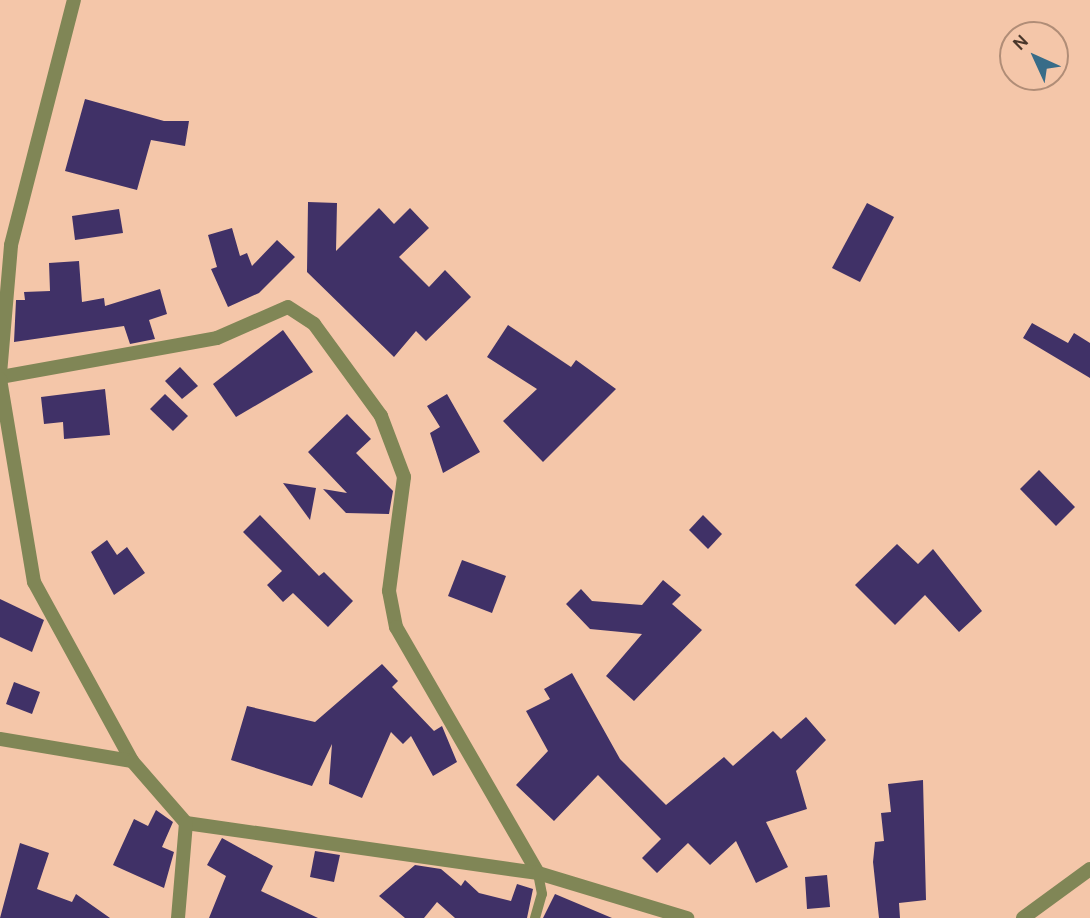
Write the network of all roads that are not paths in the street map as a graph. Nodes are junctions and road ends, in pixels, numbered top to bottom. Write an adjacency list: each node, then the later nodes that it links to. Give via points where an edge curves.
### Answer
1 (74, 0): 2 (street, via 11,245)
2 (0, 377): 4 (street, via 34,582); 7 (street, via 217,338 288,307 314,324 381,416 404,477 389,591 396,627)
3 (0, 739): 4 (street)
4 (132, 761): 5 (street)
5 (186, 822): 7 (street); 8 (street)
6 (1090, 869): 11 (street)
7 (538, 873): 9 (lane); 10 (street)
8 (178, 918)
9 (535, 918)
10 (687, 918)
11 (1023, 918)

